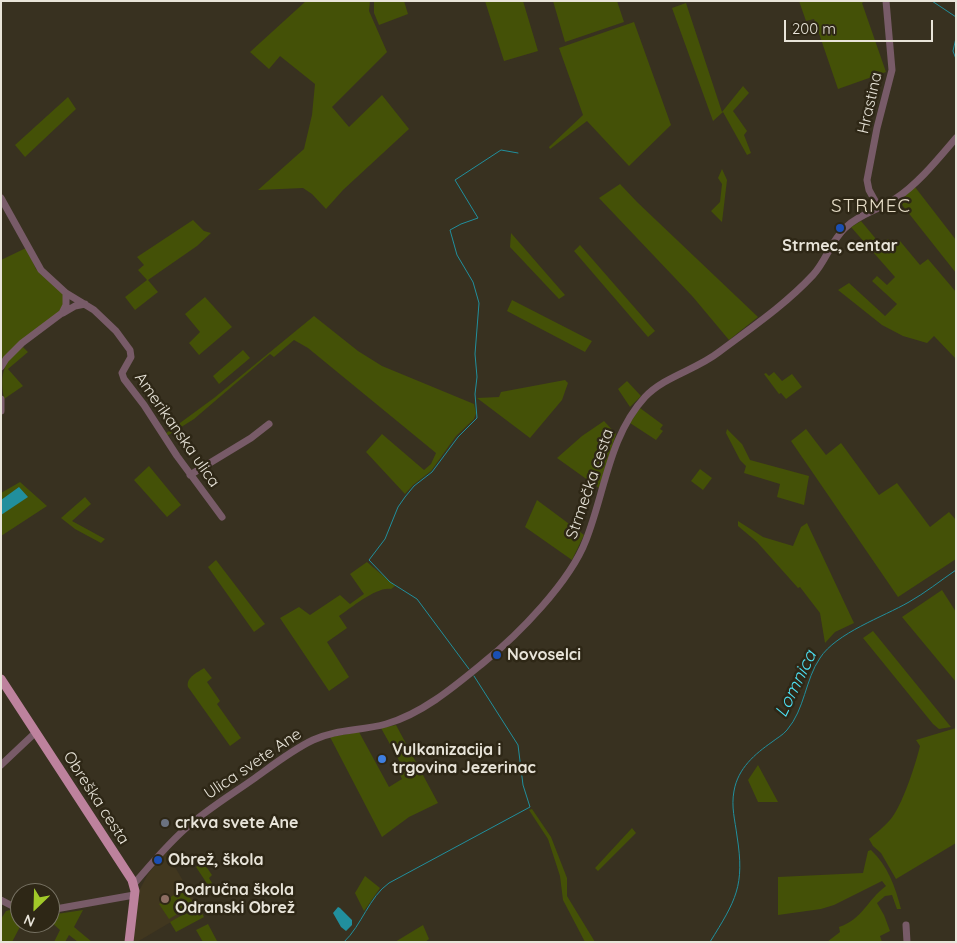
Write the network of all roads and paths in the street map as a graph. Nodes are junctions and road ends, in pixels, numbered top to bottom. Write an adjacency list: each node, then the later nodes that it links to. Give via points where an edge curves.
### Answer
1 (886, 1): 4 (street, Hrastina, via 892,70 867,180)
2 (956, 138): 4 (street, Strmečka cesta, via 901,195)
3 (1, 198): 5 (street, Amerikanska ulica, via 38,266)
4 (879, 208): 16 (street, Strmečka cesta, via 845,228 814,274 779,307 711,359 664,382 644,398 618,439 579,555 532,617 501,648 447,691 401,718 385,724)
5 (66, 293): 6 (street, Amerikanska ulica); 7 (street)
6 (85, 304): 7 (street); 12 (street, Amerikanska ulica, via 116,331 130,350 131,357 122,372 124,379)
7 (62, 313): 8 (street, via 22,343)
8 (1, 367)
9 (1, 398): 10 (street)
10 (1, 411)
11 (269, 424): 12 (street)
12 (190, 475): 13 (street, Amerikanska ulica)
13 (222, 517)
14 (1, 679): 15 (main road, Obreška cesta)
15 (36, 732): 17 (street); 18 (main road, Obreška cesta)
16 (326, 734): 18 (street, Ulica svete Ane, via 294,750 196,820)
17 (1, 765)
18 (134, 884): 19 (main road)
19 (134, 895): 20 (street); 22 (main road)
20 (60, 908)
21 (906, 925): 23 (street)
22 (129, 942)
23 (907, 942)

